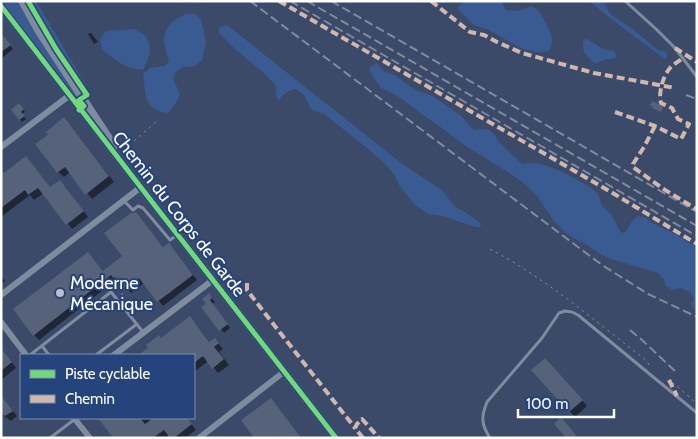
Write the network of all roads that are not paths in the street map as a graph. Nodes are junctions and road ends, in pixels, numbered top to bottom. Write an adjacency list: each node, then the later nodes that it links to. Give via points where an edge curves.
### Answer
1 (22, 1): 7 (street)
2 (625, 1): 4 (lane, via 676,48)
3 (1, 6): 5 (street, Chemin du Corps de Garde)
4 (697, 76)
5 (70, 96): 6 (street); 7 (street, Chemin du Corps de Garde)
6 (1, 147)
7 (141, 188): 8 (street); 9 (street, Chemin du Corps de Garde)
8 (124, 200): 9 (lane, via 133,210 138,206 143,208 170,240); 11 (street)
9 (178, 235): 10 (street, Chemin du Corps de Garde)
10 (213, 280): 14 (street); 21 (street, Chemin du Corps de Garde)
11 (1, 295)
12 (1, 322): 16 (street)
13 (137, 324): 14 (lane); 15 (lane, via 112,292); 19 (lane)
14 (144, 333): 20 (street)
15 (42, 346): 17 (lane); 18 (lane)
16 (27, 354)
17 (30, 354)
18 (48, 354)
19 (97, 354)
20 (115, 354)
21 (285, 372): 27 (street); 28 (street, Chemin du Corps de Garde)
22 (697, 413): 29 (lane, via 578,315 565,311 487,402 482,420)
23 (74, 419): 25 (lane)
24 (76, 419): 26 (street)
25 (50, 438)
26 (90, 438)
27 (199, 438)
28 (336, 438)
29 (490, 438)

